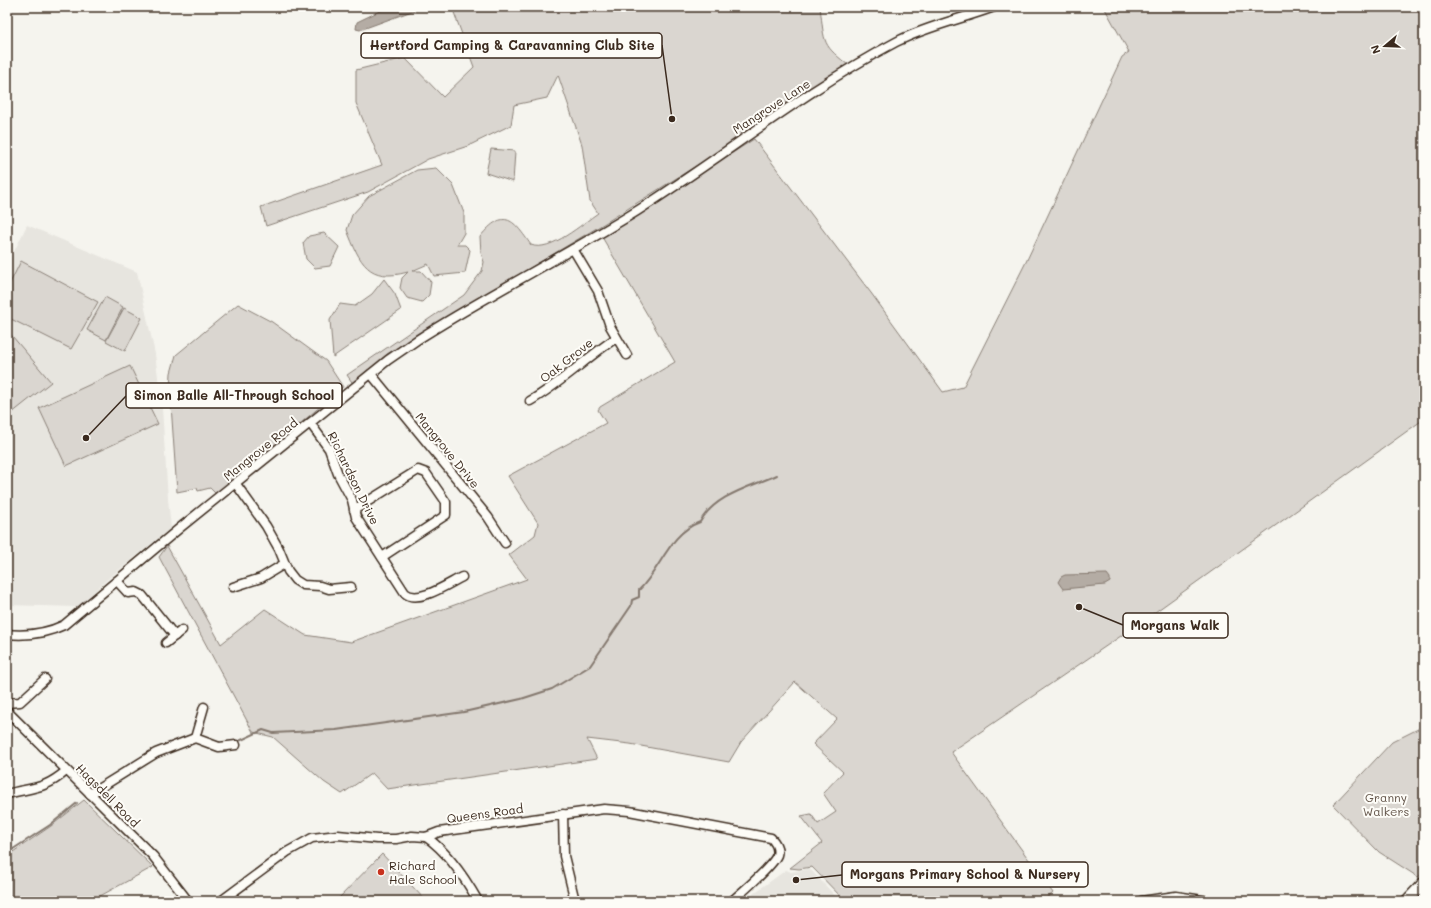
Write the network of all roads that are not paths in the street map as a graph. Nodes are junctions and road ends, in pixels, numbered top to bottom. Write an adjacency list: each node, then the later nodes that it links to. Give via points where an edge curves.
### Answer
1 (994, 7): 2 (street, Mangrove Lane, via 926,29 874,55 760,127 637,211)
2 (572, 249): 3 (street, via 601,299 607,321); 5 (street, Mangrove Road, via 440,325 404,348)
3 (616, 338): 4 (street); 6 (street, Oak Grove, via 561,381)
4 (627, 355)
5 (371, 374): 7 (street, Mangrove Road); 10 (street, Mangrove Drive, via 488,517)
6 (530, 401)
7 (310, 423): 8 (street, Mangrove Road); 9 (street, Richardson Drive, via 329,449)
8 (236, 484): 12 (street, via 269,532); 14 (street, Mangrove Road)
9 (354, 510): 11 (street, Richardson Drive); 11 (street, via 418,470 426,473 446,502 446,515)
10 (505, 543)
11 (382, 556): 13 (street, Richardson Drive, via 405,593 412,597 433,592)
12 (284, 564): 15 (street, via 291,576 304,586 329,589); 16 (street, via 262,578)
13 (462, 577)
14 (117, 581): 18 (street, Mangrove Road, via 64,625 30,635); 19 (street, via 128,593 136,592 142,596)
15 (351, 587)
16 (233, 588)
17 (182, 630): 19 (street)
18 (7, 634)
19 (175, 636): 20 (street)
20 (166, 643)
21 (45, 679): 22 (street, via 20,702)
22 (7, 703)
23 (204, 707): 25 (street)
24 (7, 711): 27 (street, Hagsdell Road)
25 (195, 738): 26 (street, via 219,747); 29 (street, via 156,753)
26 (236, 745)
27 (66, 770): 28 (street, via 48,784 32,790); 29 (street, Hagsdell Road)
28 (7, 794)
29 (90, 794): 33 (street, Hagsdell Road, via 153,856)
30 (563, 814): 31 (street, Queens Road, via 439,832); 36 (street, via 564,856); 37 (street, Queens Road, via 604,809 629,811 771,838 778,850 774,860)
31 (426, 837): 34 (street, Queens Road, via 378,839 338,835 312,838 287,852); 35 (street, via 452,862)
32 (1424, 883): 40 (street)
33 (188, 901)
34 (220, 901)
35 (478, 901)
36 (575, 901)
37 (732, 901)
38 (1145, 901): 39 (street, via 1176,896)
39 (1209, 901)
40 (1406, 901)

